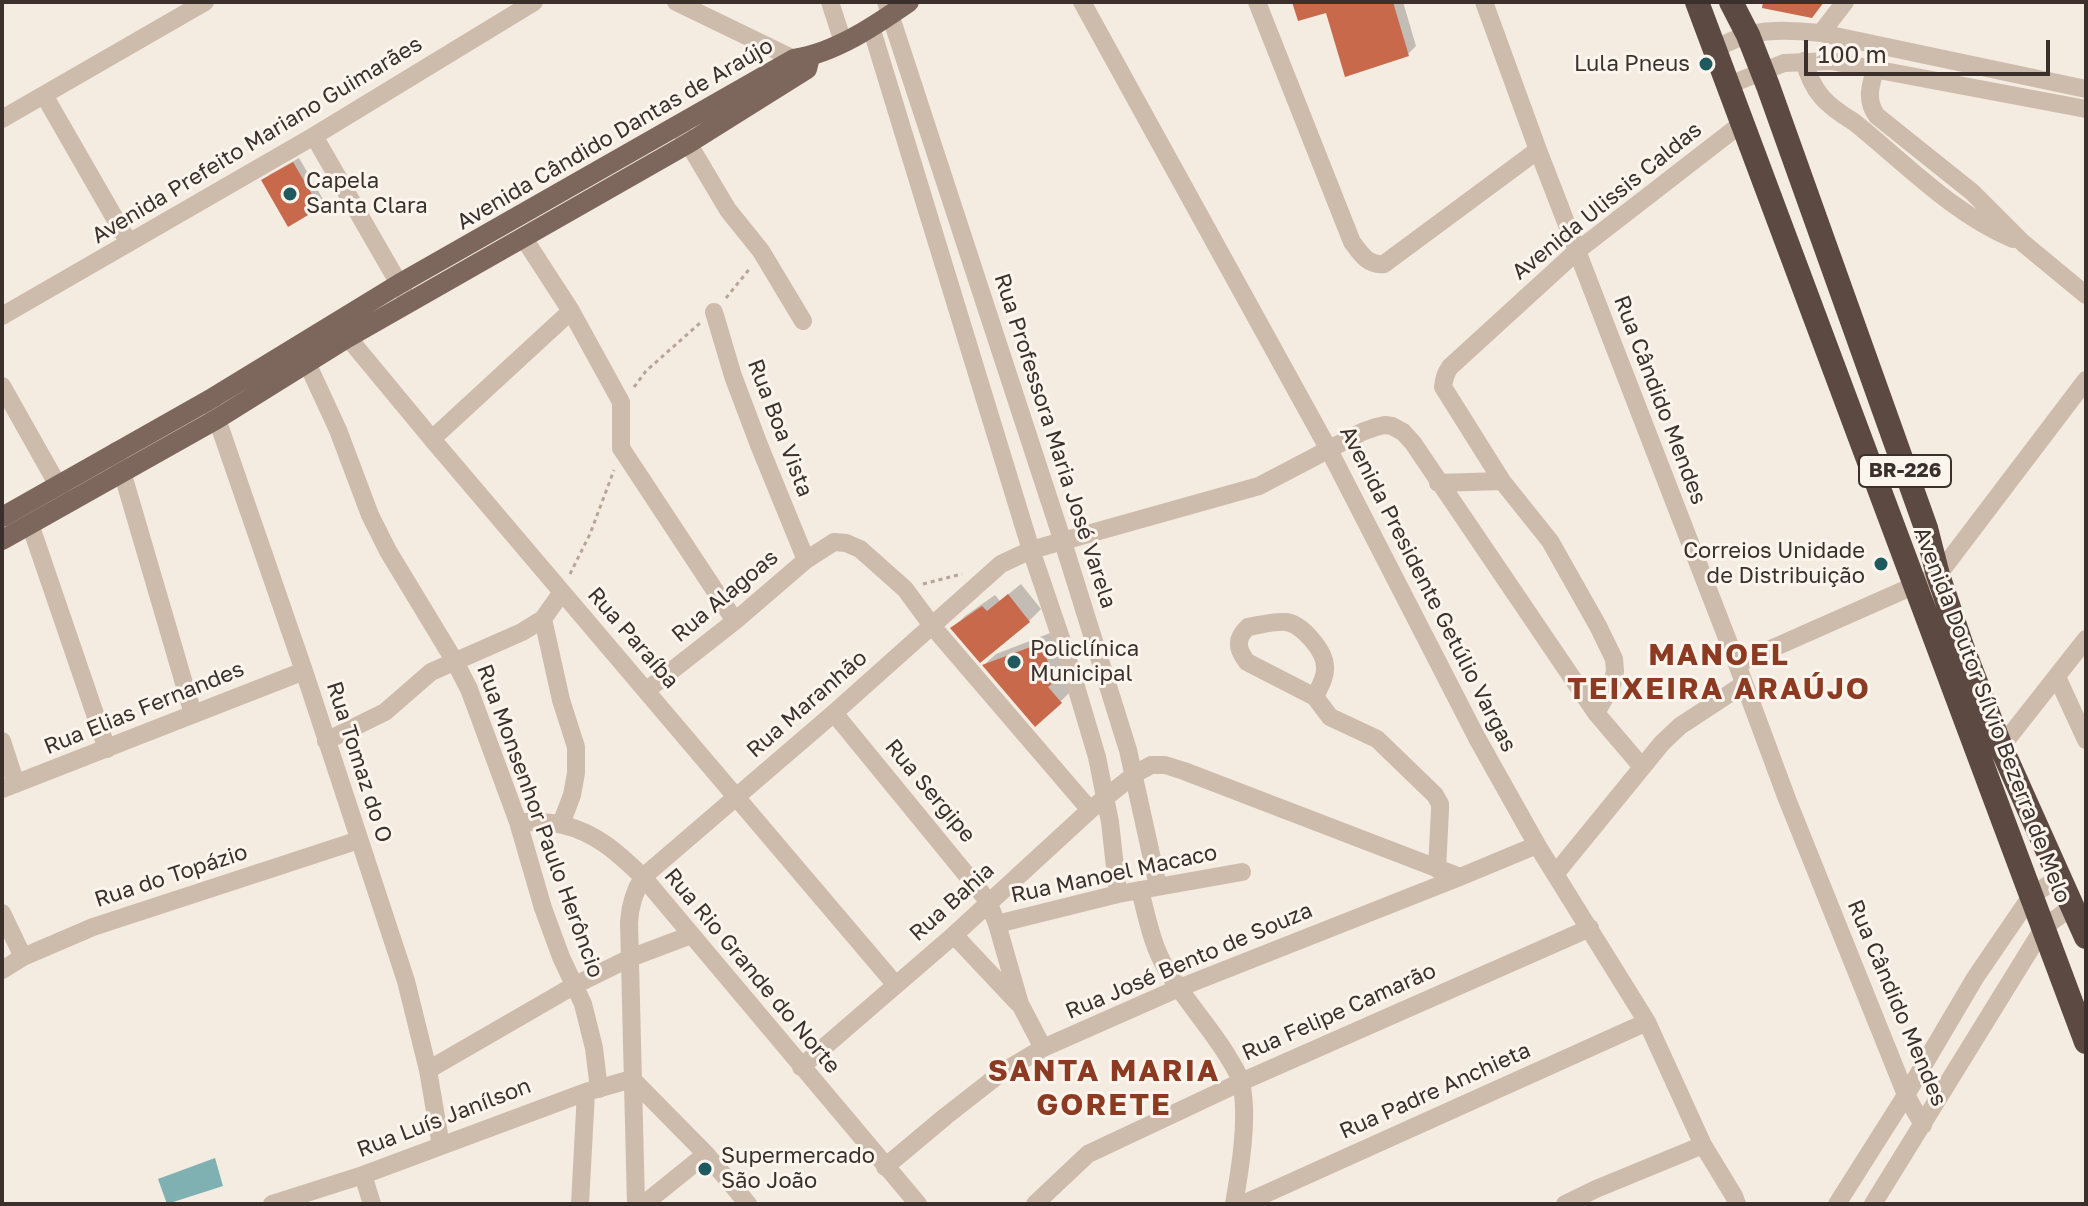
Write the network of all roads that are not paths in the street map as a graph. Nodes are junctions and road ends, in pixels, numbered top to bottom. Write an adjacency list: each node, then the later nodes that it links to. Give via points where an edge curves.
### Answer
1 (205, 2): 26 (street)
2 (534, 2): 32 (street, Avenida Prefeito Mariano Guimarães)
3 (676, 2): 20 (street)
4 (830, 2): 16 (street)
5 (909, 2): 12 (main road, Avenida Cândido Dantas de Araújo)
6 (1082, 2): 59 (street, Avenida Presidente Getúlio Vargas)
7 (1257, 2): 34 (street, via 1352,242 1370,262 1384,264)
8 (1484, 2): 34 (street, Rua Cândido Mendes)
9 (1697, 2): 18 (highway, Avenida Doutor Sílvio Bezerra de Melo / BR-226)
10 (1731, 2): 15 (highway, Avenida Doutor Sílvio Bezerra de Melo / BR-226)
11 (1845, 2): 14 (street)
12 (889, 8): 13 (main road, Avenida Cândido Dantas de Araújo); 67 (street, Rua Professora Maria José Varela)
13 (871, 27): 16 (main road, Avenida Cândido Dantas de Araújo); 68 (street)
14 (1821, 33): 15 (street); 17 (street)
15 (1748, 35): 18 (street); 22 (highway, Avenida Doutor Sílvio Bezerra de Melo / BR-226)
16 (843, 42): 20 (main road, Avenida Cândido Dantas de Araújo)
17 (1883, 47): 21 (street); 25 (street)
18 (1715, 48): 23 (highway, Avenida Doutor Sílvio Bezerra de Melo / BR-226)
19 (1804, 61): 21 (street); 22 (street); 29 (street, via 1815,91 1834,110)
20 (804, 62): 24 (main road, Avenida Cândido Dantas de Araújo)
21 (1876, 69): 25 (street); 29 (street, via 1869,98)
22 (1763, 70): 23 (street); 37 (highway, Avenida Doutor Sílvio Bezerra de Melo / BR-226)
23 (1729, 85): 30 (highway, Avenida Doutor Sílvio Bezerra de Melo / BR-226)
24 (754, 92): 31 (main road, Avenida Cândido Dantas de Araújo); 33 (main road, Avenida Cândido Dantas de Araújo)
25 (2073, 93): 27 (street)
26 (44, 95): 28 (street); 40 (street)
27 (2086, 109)
28 (2, 119)
29 (1871, 123): 44 (street, via 1972,192)
30 (1741, 124): 39 (highway, Avenida Doutor Sílvio Bezerra de Melo / BR-226); 42 (street, Avenida Ulissis Caldas)
31 (677, 126): 33 (street); 35 (main road, Avenida Cândido Dantas de Araújo)
32 (314, 136): 40 (street, Avenida Prefeito Mariano Guimarães); 43 (street)
33 (689, 143): 36 (main road, Avenida Cândido Dantas de Araújo); 48 (street)
34 (1538, 150): 42 (street, Rua Cândido Mendes)
35 (597, 171): 36 (main road); 41 (main road, Avenida Cândido Dantas de Araújo)
36 (607, 189): 38 (main road, Avenida Cândido Dantas de Araújo)
37 (1818, 227): 39 (highway); 49 (highway, Avenida Doutor Sílvio Bezerra de Melo / BR-226)
38 (523, 237): 41 (main road, Avenida Cândido Dantas de Araújo); 45 (street)
39 (1786, 242): 51 (highway, Avenida Doutor Sílvio Bezerra de Melo / BR-226)
40 (129, 243): 47 (street, Avenida Prefeito Mariano Guimarães)
41 (485, 247): 43 (main road, Avenida Cândido Dantas de Araújo)
42 (1577, 251): 61 (street, Avenida Ulissis Caldas, via 1445,374 1443,387); 79 (street, Rua Cândido Mendes)
43 (404, 293): 50 (main road, Avenida Cândido Dantas de Araújo)
44 (2086, 295)
45 (571, 311): 58 (street); 74 (street, via 621,402 621,448)
46 (714, 312): 69 (street, Rua Boa Vista, via 733,376)
47 (2, 316)
48 (803, 321)
49 (1853, 325): 51 (highway); 55 (highway, Avenida Doutor Sílvio Bezerra de Melo / BR-226)
50 (342, 330): 52 (main road, Avenida Cândido Dantas de Araújo); 56 (main road, Avenida Cândido Dantas de Araújo); 58 (street, Rua Paraíba)
51 (1821, 336): 57 (highway, Avenida Doutor Sílvio Bezerra de Melo / BR-226)
52 (308, 365): 56 (main road, Avenida Cândido Dantas de Araújo); 78 (street, Rua Monsenhor Paulo Herôncio, via 388,551)
53 (2086, 380): 70 (street)
54 (2, 386): 63 (street)
55 (1881, 403): 57 (highway); 70 (highway, Avenida Doutor Sílvio Bezerra de Melo / BR-226)
56 (213, 409): 60 (main road, Avenida Cândido Dantas de Araújo); 80 (street, Rua Tomaz do O)
57 (1851, 414): 71 (highway, Avenida Doutor Sílvio Bezerra de Melo / BR-226)
58 (432, 439): 72 (street, Rua Paraíba)
59 (1329, 450): 62 (street, Rua Maranhão, via 1362,432 1392,426 1413,443); 67 (street, Rua Maranhão, via 1259,486); 102 (street, Avenida Presidente Getúlio Vargas)
60 (118, 461): 63 (main road, Avenida Cândido Dantas de Araújo); 87 (street)
61 (1502, 481): 62 (street); 86 (street, via 1550,541 1614,659 1612,685)
62 (1438, 483): 86 (street)
63 (62, 493): 64 (main road, Avenida Cândido Dantas de Araújo); 65 (main road, Avenida Cândido Dantas de Araújo)
64 (2, 517)
65 (30, 524): 66 (main road, Avenida Cândido Dantas de Araújo); 91 (street)
66 (2, 540)
67 (1063, 542): 68 (street, Rua Maranhão); 94 (street, Rua Professora Maria José Varela)
68 (1031, 550): 75 (street, Rua Maranhão, via 1001,564); 97 (street)
69 (806, 560): 74 (street, Rua Alagoas); 75 (street, Rua Alagoas, via 834,542 860,549 905,589)
70 (1938, 575): 71 (street); 77 (highway, Avenida Doutor Sílvio Bezerra de Melo / BR-226)
71 (1915, 585): 77 (highway, Avenida Doutor Sílvio Bezerra de Melo / BR-226); 79 (street)
72 (562, 592): 73 (street); 83 (street, Rua Paraíba)
73 (543, 619): 78 (street); 100 (street, via 576,747 574,784)
74 (735, 621): 83 (street, Rua Alagoas)
75 (933, 627): 85 (street, Rua Maranhão); 98 (street)
76 (2086, 639): 81 (street)
77 (1952, 650): 92 (highway, Avenida Doutor Sílvio Bezerra de Melo / BR-226)
78 (454, 660): 90 (street, via 420,680 385,712); 99 (street, Rua Monsenhor Paulo Herôncio)
79 (1737, 664): 82 (street, Rua Cândido Mendes)
80 (304, 671): 87 (street, Rua Elias Fernandes); 90 (street, Rua Tomaz do O)
81 (2057, 677): 88 (street); 92 (street)
82 (1744, 684): 93 (street, via 1680,726); 136 (street, Rua Cândido Mendes)
83 (647, 690): 96 (street, Rua Paraíba)
84 (1315, 697): 84 (street, via 1247,662 1238,644 1244,630 1284,622 1305,631 1326,665); 103 (street, via 1330,717 1386,746 1435,795 1440,804)
85 (834, 713): 96 (street, Rua Maranhão); 112 (street, Rua Sergipe)
86 (1596, 713): 93 (street)
87 (193, 714): 91 (street, Rua Elias Fernandes)
88 (2086, 740)
89 (2, 741): 95 (street)
90 (326, 741): 101 (street, Rua Tomaz do O)
91 (107, 749): 95 (street, Rua Elias Fernandes)
92 (1990, 752): 108 (highway, Avenida Doutor Sílvio Bezerra de Melo / BR-226); 111 (highway, Avenida Doutor Sílvio Bezerra de Melo / BR-226)
93 (1642, 767): 105 (street)
94 (1135, 774): 97 (street, Rua Bahia); 103 (street, via 1151,765 1165,765); 109 (street, Rua Professora Maria José Varela)
95 (9, 787)
96 (736, 796): 106 (street, Rua Maranhão); 124 (street, Rua Paraíba)
97 (1106, 797): 98 (street, Rua Bahia); 110 (street)
98 (1090, 810): 112 (street, Rua Bahia)
99 (518, 822): 100 (street, Rua Rio Grande do Norte); 125 (street, Rua Monsenhor Paulo Herôncio, via 543,908)
100 (561, 824): 106 (street, Rua Rio Grande do Norte, via 613,848)
101 (359, 840): 121 (street, Rua do Topázio, via 93,927); 132 (street, Rua Tomaz do O, via 406,981)
102 (1537, 845): 105 (street, Avenida Presidente Getúlio Vargas); 107 (street, Rua José Bento de Souza)
103 (1437, 869): 107 (street)
104 (1242, 872): 109 (street, Rua Manoel Macaco)
105 (1556, 873): 117 (street, Avenida Presidente Getúlio Vargas)
106 (643, 877): 118 (street, Rua Rio Grande do Norte); 122 (street, via 630,909)
107 (1460, 877): 126 (street, Rua José Bento de Souza)
108 (2060, 877): 111 (street); 113 (highway, Avenida Doutor Sílvio Bezerra de Melo / BR-226)
109 (1149, 888): 110 (street, Rua Manoel Macaco); 126 (street, Rua Professora Maria José Varela, via 1156,948)
110 (1118, 894): 115 (street, Rua Manoel Macaco)
111 (2031, 896): 116 (highway, Avenida Doutor Sílvio Bezerra de Melo / BR-226); 136 (street)
112 (988, 901): 115 (street, Rua Sergipe); 119 (street, Rua Bahia)
113 (2072, 907): 116 (street); 120 (highway, Avenida Doutor Sílvio Bezerra de Melo / BR-226)
114 (2, 913): 121 (street)
115 (997, 924): 127 (street, Rua Sergipe)
116 (2044, 927): 129 (highway, Avenida Doutor Sílvio Bezerra de Melo / BR-226); 137 (street)
117 (1590, 928): 128 (street, Avenida Presidente Getúlio Vargas); 134 (street, Rua Felipe Camarão)
118 (691, 935): 122 (street); 131 (street, Rua Rio Grande do Norte)
119 (954, 935): 124 (street, Rua Bahia); 127 (street)
120 (2086, 937)
121 (23, 957): 123 (street, Rua do Topázio)
122 (630, 958): 125 (street); 133 (street)
123 (2, 970)
124 (895, 984): 131 (street, Rua Bahia)
125 (575, 985): 132 (street); 135 (street, Rua Monsenhor Paulo Herôncio, via 594,1048)
126 (1179, 988): 130 (street, Rua José Bento de Souza); 134 (street, Rua Professora Maria José Varela)
127 (1020, 1004): 130 (street)
128 (1647, 1022): 138 (street, Avenida Presidente Getúlio Vargas); 154 (street, Rua Padre Anchieta)
129 (2086, 1042)
130 (1043, 1048): 141 (street, Rua José Bento de Souza, via 1001,1073)
131 (801, 1067): 141 (street, Rua Rio Grande do Norte)
132 (428, 1070): 139 (street, Rua Tomaz do O)
133 (632, 1079): 135 (street, Rua Luís Janílson); 140 (street); 148 (street)
134 (1241, 1082): 152 (street, Rua Felipe Camarão, via 1088,1154); 153 (street, via 1242,1144)
135 (592, 1090): 139 (street, Rua Luís Janílson); 147 (street, Rua Monsenhor Paulo Herôncio)
136 (1906, 1095): 137 (street, Rua Cândido Mendes); 156 (street)
137 (1923, 1125): 157 (street)
138 (1703, 1145): 143 (street); 144 (street, Avenida Presidente Getúlio Vargas)
139 (441, 1146): 142 (street, Rua Luís Janílson)
140 (706, 1154): 149 (street); 150 (street)
141 (885, 1167): 151 (street, Rua Rio Grande do Norte)
142 (363, 1175): 145 (street, Rua Luís Janílson); 146 (street)
143 (1600, 1196): 155 (street)
144 (1738, 1201)
145 (272, 1204)
146 (372, 1204)
147 (580, 1204)
148 (636, 1204)
149 (644, 1204)
150 (748, 1204)
151 (918, 1204)
152 (1035, 1204)
153 (1234, 1204)
154 (1243, 1204)
155 (1565, 1204)
156 (1837, 1204)
157 (1873, 1204)

